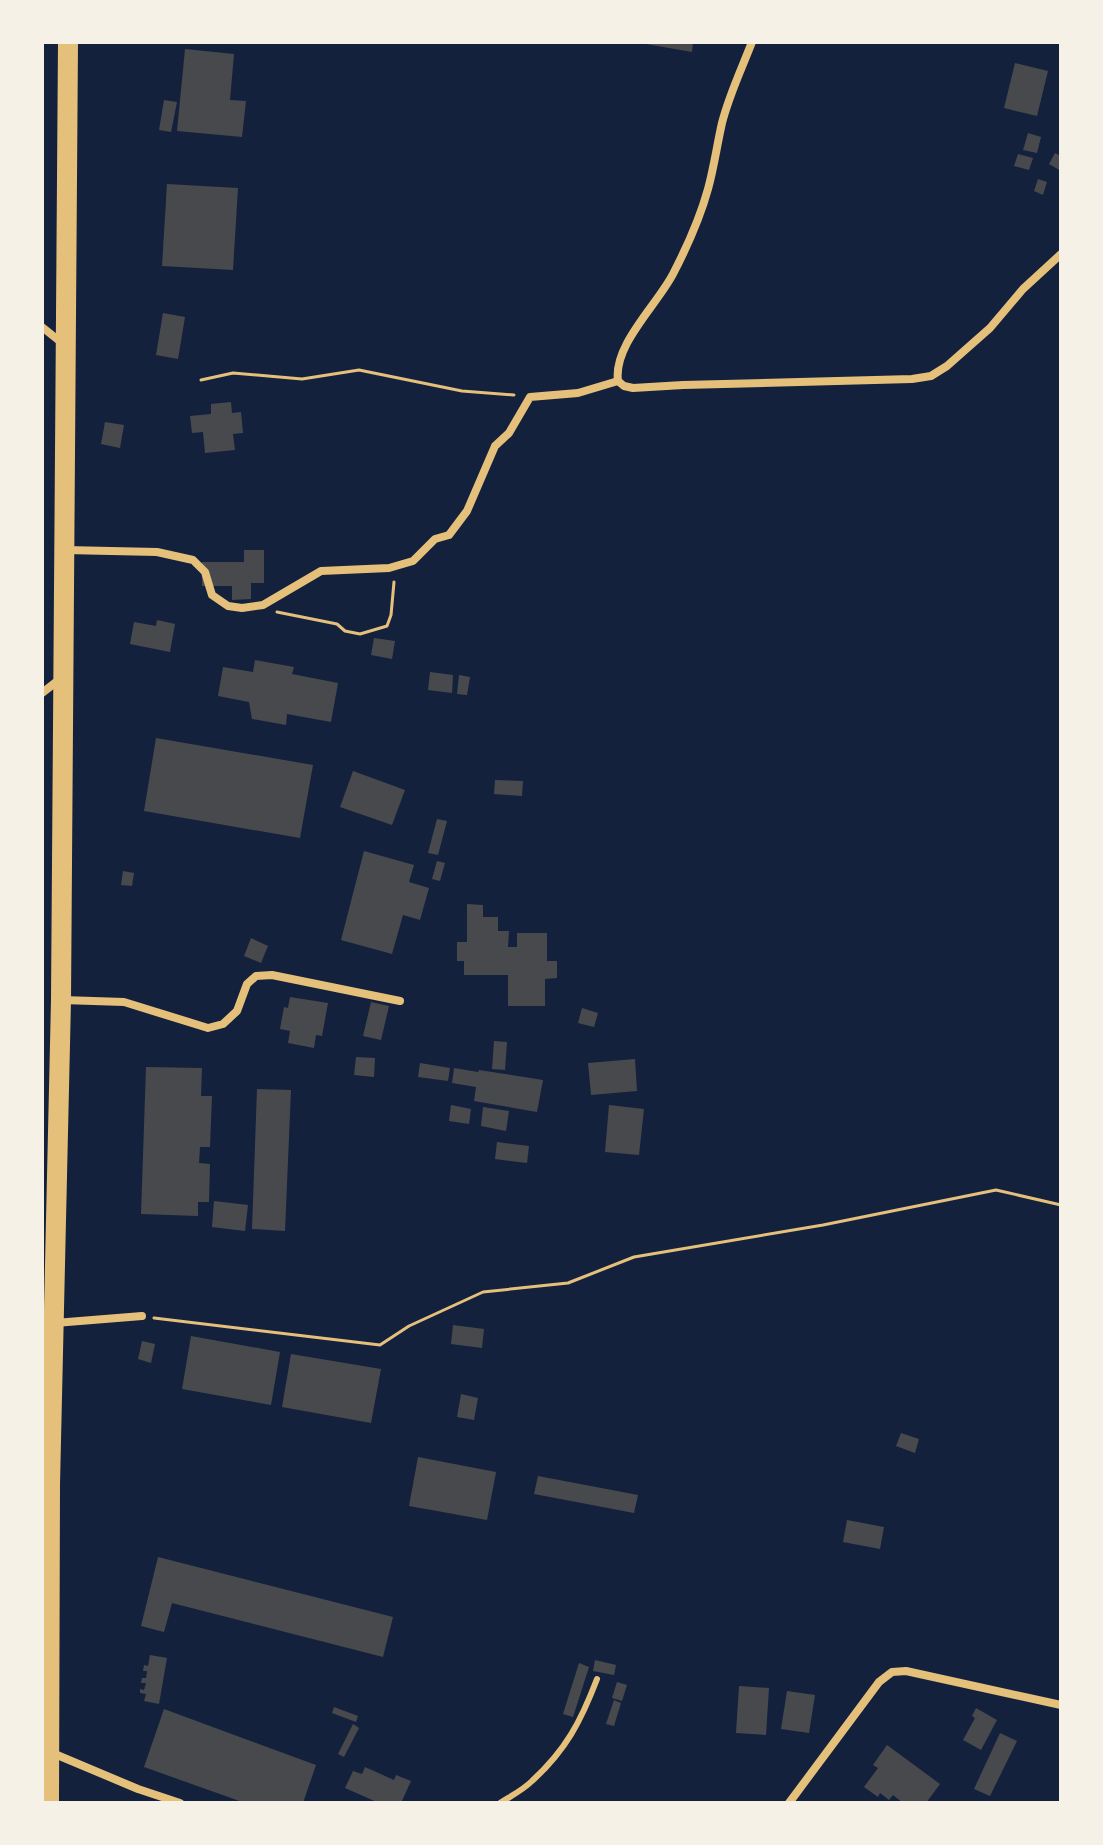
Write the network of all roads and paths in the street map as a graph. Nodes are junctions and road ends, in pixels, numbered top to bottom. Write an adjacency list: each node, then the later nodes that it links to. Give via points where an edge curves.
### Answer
1 (68, 42): 5 (highway)
2 (752, 42): 7 (street, via 723,121 695,227 671,280 620,357)
3 (1061, 254): 7 (street, via 990,328 931,376 633,388)
4 (42, 327): 5 (street)
5 (66, 346): 9 (highway)
6 (201, 380): 8 (path, via 233,373 302,379 359,370 462,391)
7 (618, 381): 8 (street, via 578,393)
8 (530, 397): 10 (street, via 495,446 467,511 449,535 435,539 413,561)
9 (64, 550): 11 (street, via 157,552 193,560 205,572 212,595 228,606); 12 (highway)
10 (395, 566): 11 (street, via 321,571); 11 (path, via 387,626 360,634)
11 (263, 605)
12 (64, 676): 13 (street); 14 (highway)
13 (42, 693)
14 (61, 1000): 15 (street, via 124,1002 208,1028 223,1024 237,1011 247,984 256,976); 18 (highway)
15 (400, 1001)
16 (1061, 1205): 17 (path, via 996,1190 634,1257 568,1283 483,1292 380,1345)
17 (142, 1316): 18 (street)
18 (54, 1323): 21 (highway)
19 (597, 1679): 24 (lane, via 567,1743 531,1782)
20 (1061, 1705): 25 (street, via 892,1672 879,1682)
21 (49, 1752): 22 (highway); 23 (street)
22 (49, 1803)
23 (180, 1803)
24 (500, 1803)
25 (789, 1803)

